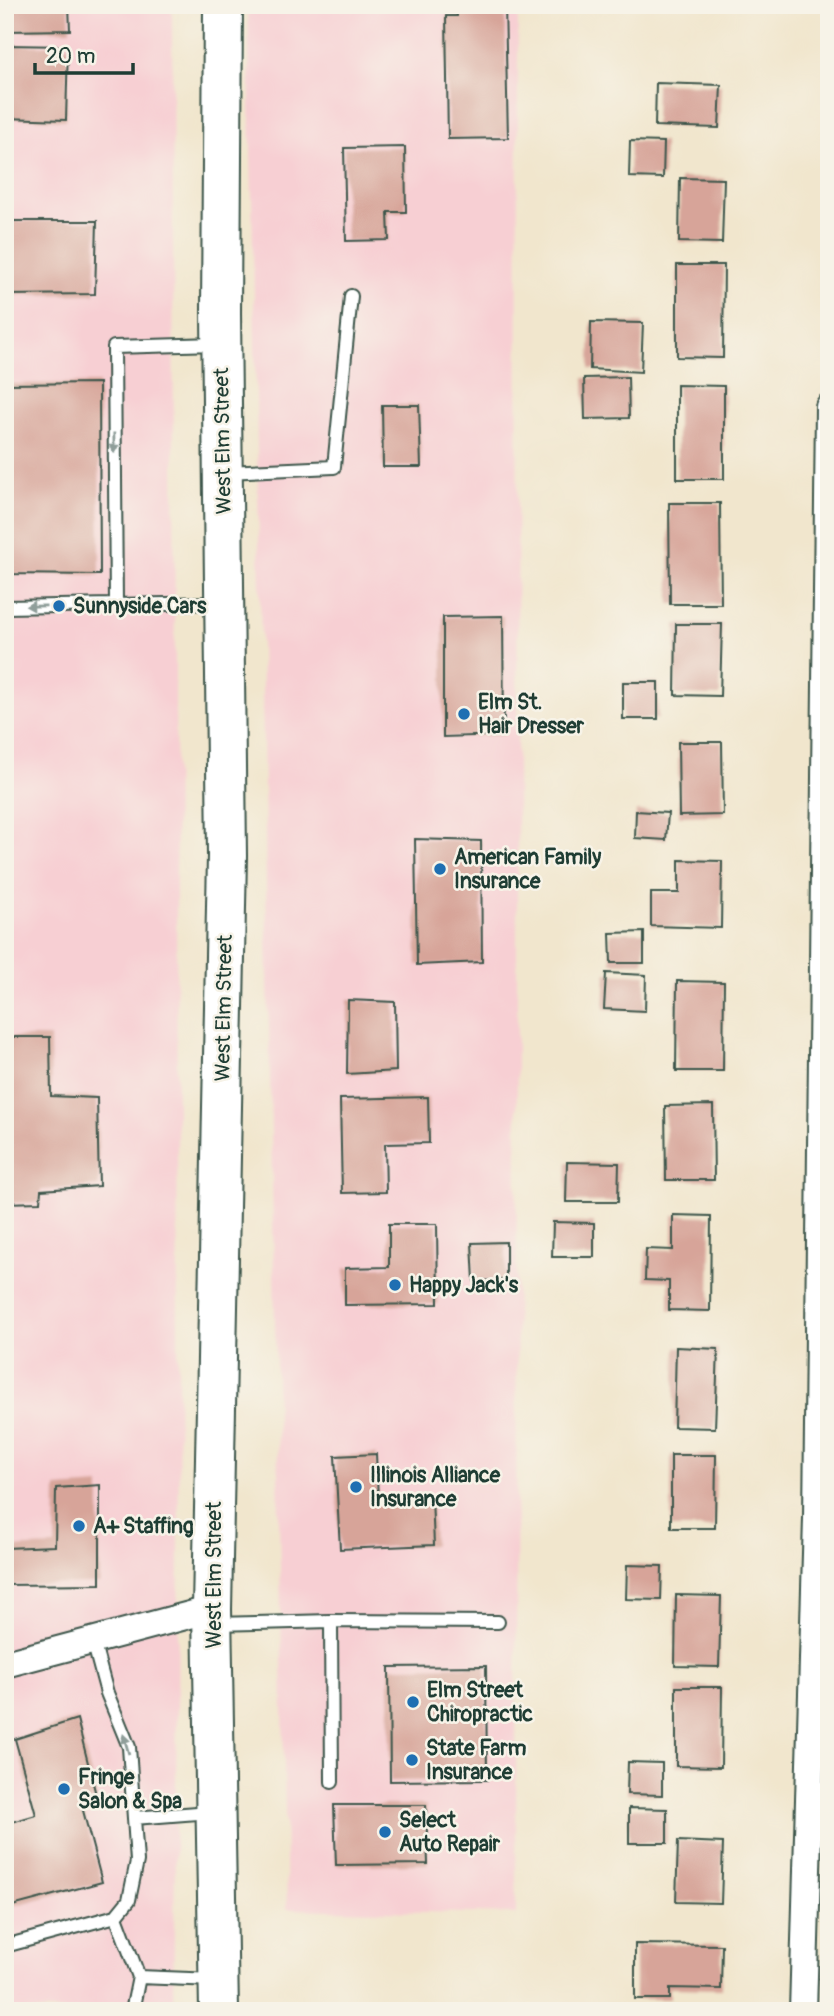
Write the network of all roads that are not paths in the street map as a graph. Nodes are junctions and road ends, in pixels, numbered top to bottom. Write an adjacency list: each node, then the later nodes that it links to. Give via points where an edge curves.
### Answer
1 (223, 5): 3 (main road, West Elm Street)
2 (351, 296): 5 (lane, via 334,467)
3 (222, 344): 5 (main road, West Elm Street); 7 (lane, one-way to 7, via 114,347)
4 (829, 407): 9 (street)
5 (223, 472): 6 (main road, West Elm Street)
6 (224, 603): 7 (lane); 11 (main road, West Elm Street, via 227,856)
7 (116, 605): 8 (lane, one-way to 8)
8 (5, 607)
9 (827, 953): 10 (street)
10 (823, 1517): 24 (street)
11 (213, 1616): 12 (lane); 14 (street); 17 (main road, West Elm Street)
12 (331, 1621): 13 (lane); 16 (lane)
13 (498, 1622)
14 (93, 1640): 15 (street); 18 (lane, one-way to 14, via 129,1747 107,1693)
15 (5, 1664)
16 (332, 1782)
17 (216, 1811): 18 (lane); 22 (main road, West Elm Street)
18 (134, 1818): 19 (lane, via 137,1861 129,1900)
19 (116, 1916): 20 (lane); 21 (lane)
20 (5, 1946)
21 (139, 1976): 22 (lane); 23 (lane)
22 (219, 1996)
23 (132, 2011)
24 (803, 2011)

